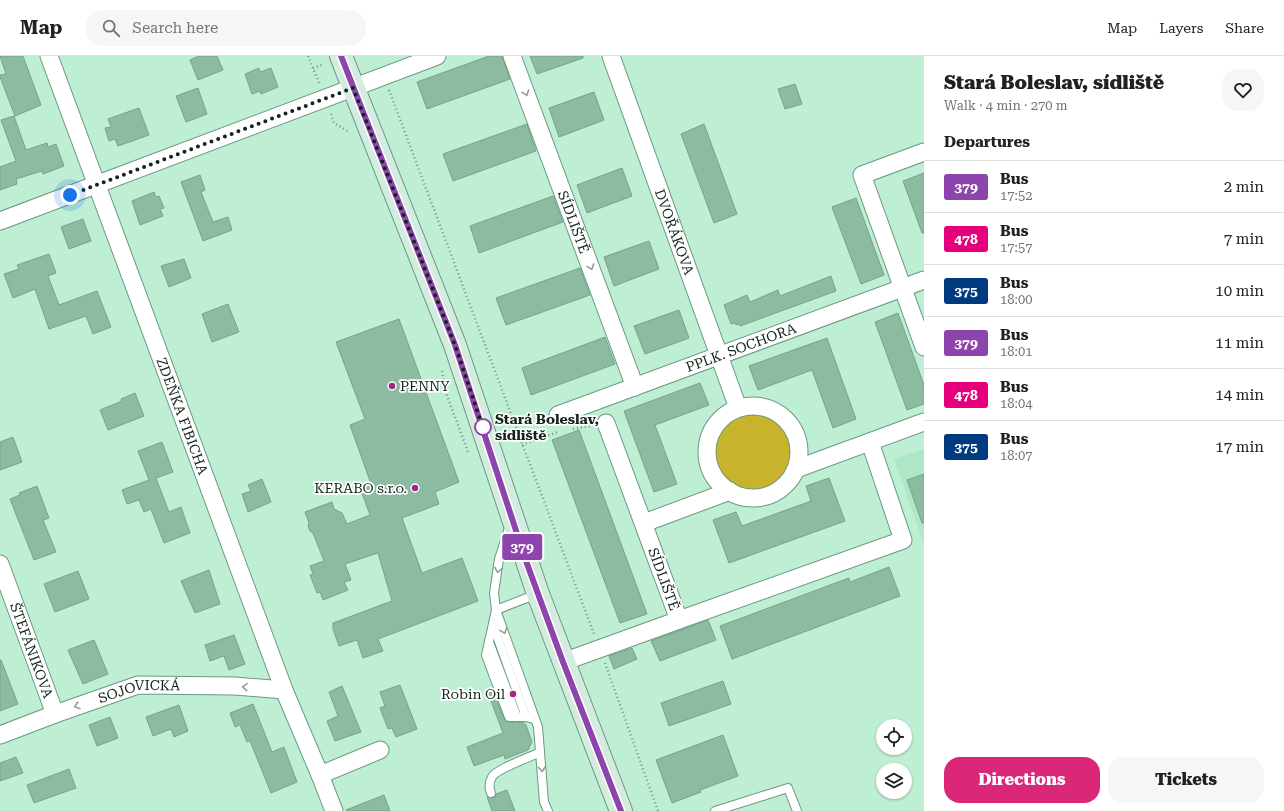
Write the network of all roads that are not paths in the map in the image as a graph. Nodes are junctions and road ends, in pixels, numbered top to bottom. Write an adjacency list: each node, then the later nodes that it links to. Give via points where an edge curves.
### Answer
1 (49, 56): 8 (street, ZDEŇKA FIBICHA)
2 (341, 56): 6 (main road)
3 (437, 56): 6 (street)
4 (512, 56): 14 (street, SÍDLIŠTĚ, one-way to 14)
5 (610, 56): 13 (street, DVOŘÁKOVA)
6 (353, 88): 8 (street); 22 (main road, via 455,345)
7 (924, 152): 11 (street, via 862,175)
8 (98, 185): 9 (street); 30 (street, ZDEŇKA FIBICHA)
9 (0, 221)
10 (924, 280): 11 (street, PPLK. SOCHORA)
11 (903, 287): 12 (street); 13 (street, PPLK. SOCHORA)
12 (924, 347)
13 (720, 356): 14 (street, PPLK. SOCHORA); 15 (street, DVOŘÁKOVA)
14 (635, 388): 17 (street, PPLK. SOCHORA)
15 (738, 408): 20 (street, via 766,408 775,411 789,424 799,450); 21 (street, via 716,425 711,433 707,452 713,475)
16 (924, 422): 19 (street)
17 (560, 423)
18 (606, 423): 23 (street, SÍDLIŠTĚ)
19 (870, 442): 20 (street); 27 (street, via 903,540)
20 (796, 468): 21 (street, via 781,488 763,497 743,497)
21 (730, 492): 23 (street)
22 (513, 519): 25 (main road); 26 (lane, one-way to 26, via 499,558 494,593)
23 (644, 523): 27 (street, SÍDLIŠTĚ)
24 (0, 564): 31 (street, ŠTEFÁNIKOVA)
25 (538, 594): 26 (lane); 29 (main road)
26 (496, 610): 28 (lane); 33 (lane, one-way to 33)
27 (679, 620): 29 (street, SÍDLIŠTĚ)
28 (493, 625): 32 (lane); 32 (lane, via 489,641)
29 (563, 662): 41 (main road)
30 (284, 690): 31 (street, SOJOVICKÁ, one-way to 31, via 235,686 138,685); 37 (street, ZDEŇKA FIBICHA)
31 (55, 714): 34 (street, SOJOVICKÁ)
32 (522, 717): 33 (lane)
33 (536, 719): 36 (lane)
34 (0, 735)
35 (380, 750): 37 (street)
36 (540, 752): 38 (lane, via 492,776 489,788); 40 (lane, one-way to 40, via 544,802)
37 (320, 775): 39 (street, ZDEŇKA FIBICHA)
38 (491, 793)
39 (334, 811)
40 (548, 811)
41 (621, 811)
42 (715, 811): 43 (lane, via 788,788)
43 (797, 811)

